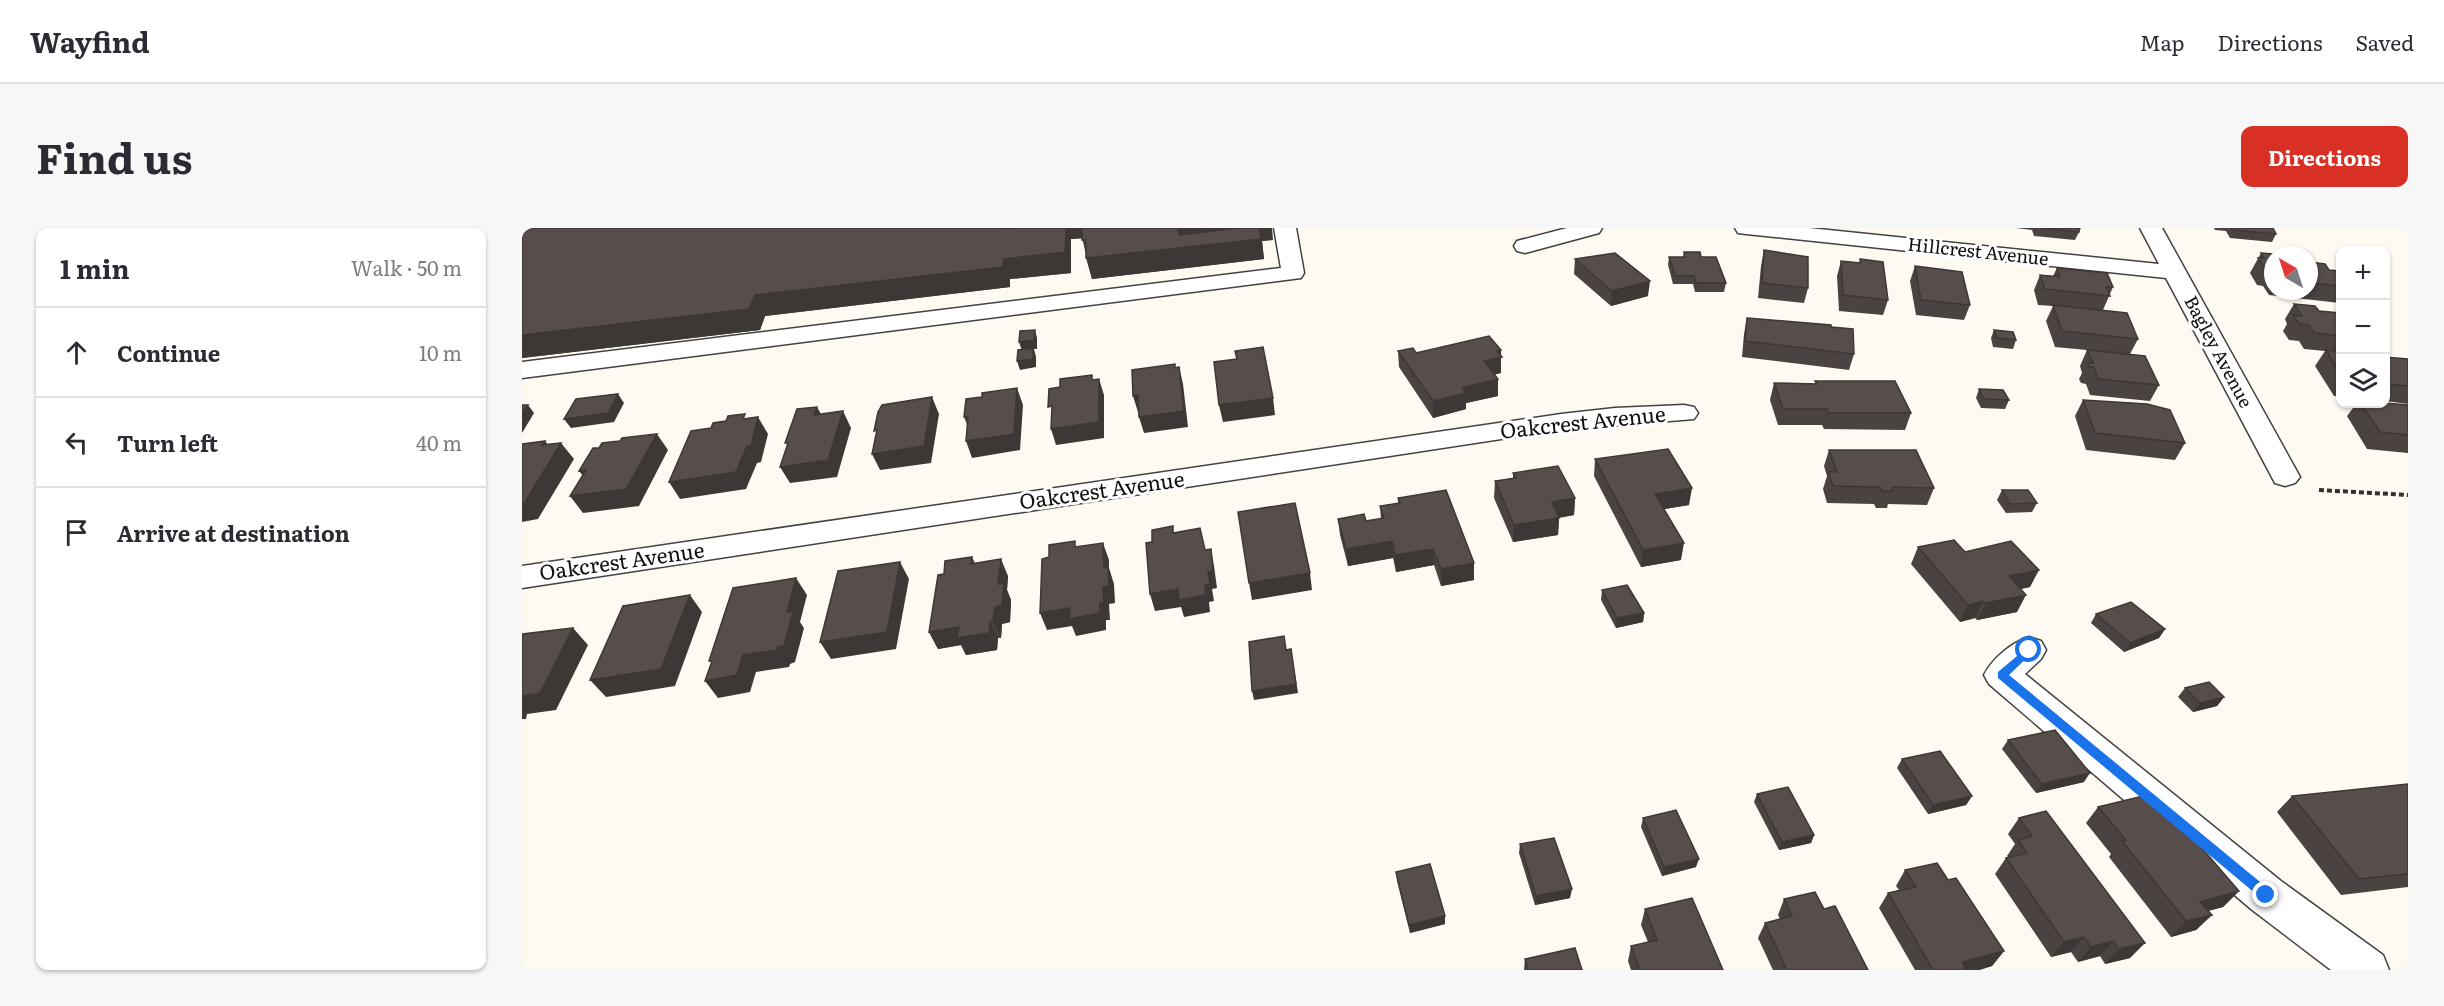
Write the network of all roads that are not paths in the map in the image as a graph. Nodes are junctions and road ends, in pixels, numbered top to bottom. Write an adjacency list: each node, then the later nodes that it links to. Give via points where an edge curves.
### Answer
1 (1285, 228): 7 (street, via 1293,273)
2 (1591, 228): 5 (street)
3 (1746, 228): 6 (street, Hillcrest Avenue)
4 (2151, 228): 6 (street, Bagley Avenue)
5 (1525, 246)
6 (2174, 272): 9 (street, Bagley Avenue)
7 (522, 370)
8 (1684, 413): 10 (street, Oakcrest Avenue, via 1561,422)
9 (2285, 477)
10 (522, 577)
11 (2029, 650): 12 (street, via 2002,675 2266,895)
12 (2367, 970)

